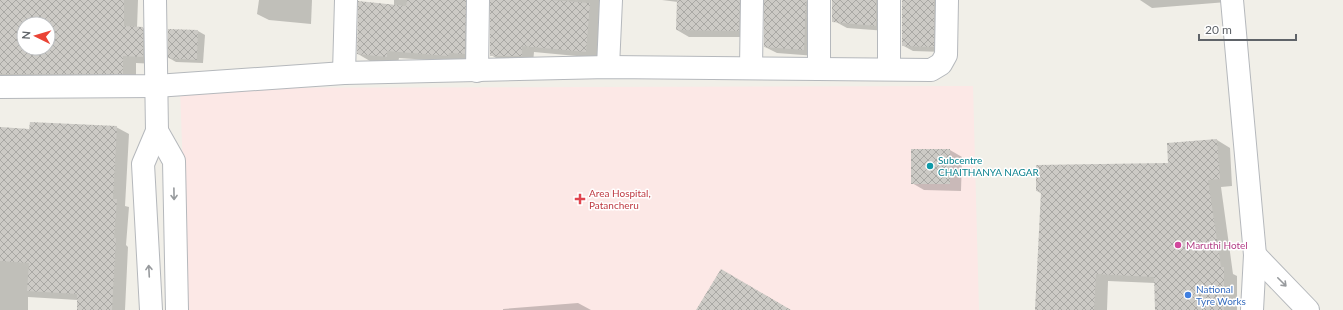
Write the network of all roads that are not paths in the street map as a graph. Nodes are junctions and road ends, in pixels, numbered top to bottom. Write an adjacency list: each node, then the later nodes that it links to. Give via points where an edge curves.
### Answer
1 (156, 0): 16 (street)
2 (346, 0): 15 (street)
3 (478, 0): 14 (street)
4 (610, 0): 10 (street)
5 (752, 0): 11 (street)
6 (819, 0): 12 (street)
7 (889, 0): 13 (street)
8 (947, 0): 13 (street, via 946,55 941,64 931,70)
9 (1232, 0): 21 (street)
10 (608, 67): 11 (street); 14 (street)
11 (751, 68): 12 (street)
12 (819, 68): 13 (street)
13 (888, 68)
14 (476, 71): 15 (street)
15 (344, 73): 16 (street)
16 (156, 86): 17 (street); 18 (street)
17 (0, 87)
18 (157, 131): 19 (street); 20 (street)
19 (174, 161): 20 (street); 23 (street, one-way to 23)
20 (143, 164): 22 (street, one-way to 20)
21 (1255, 255): 24 (street); 25 (street, one-way to 25)
22 (151, 310)
23 (177, 310)
24 (1252, 310)
25 (1308, 310)

